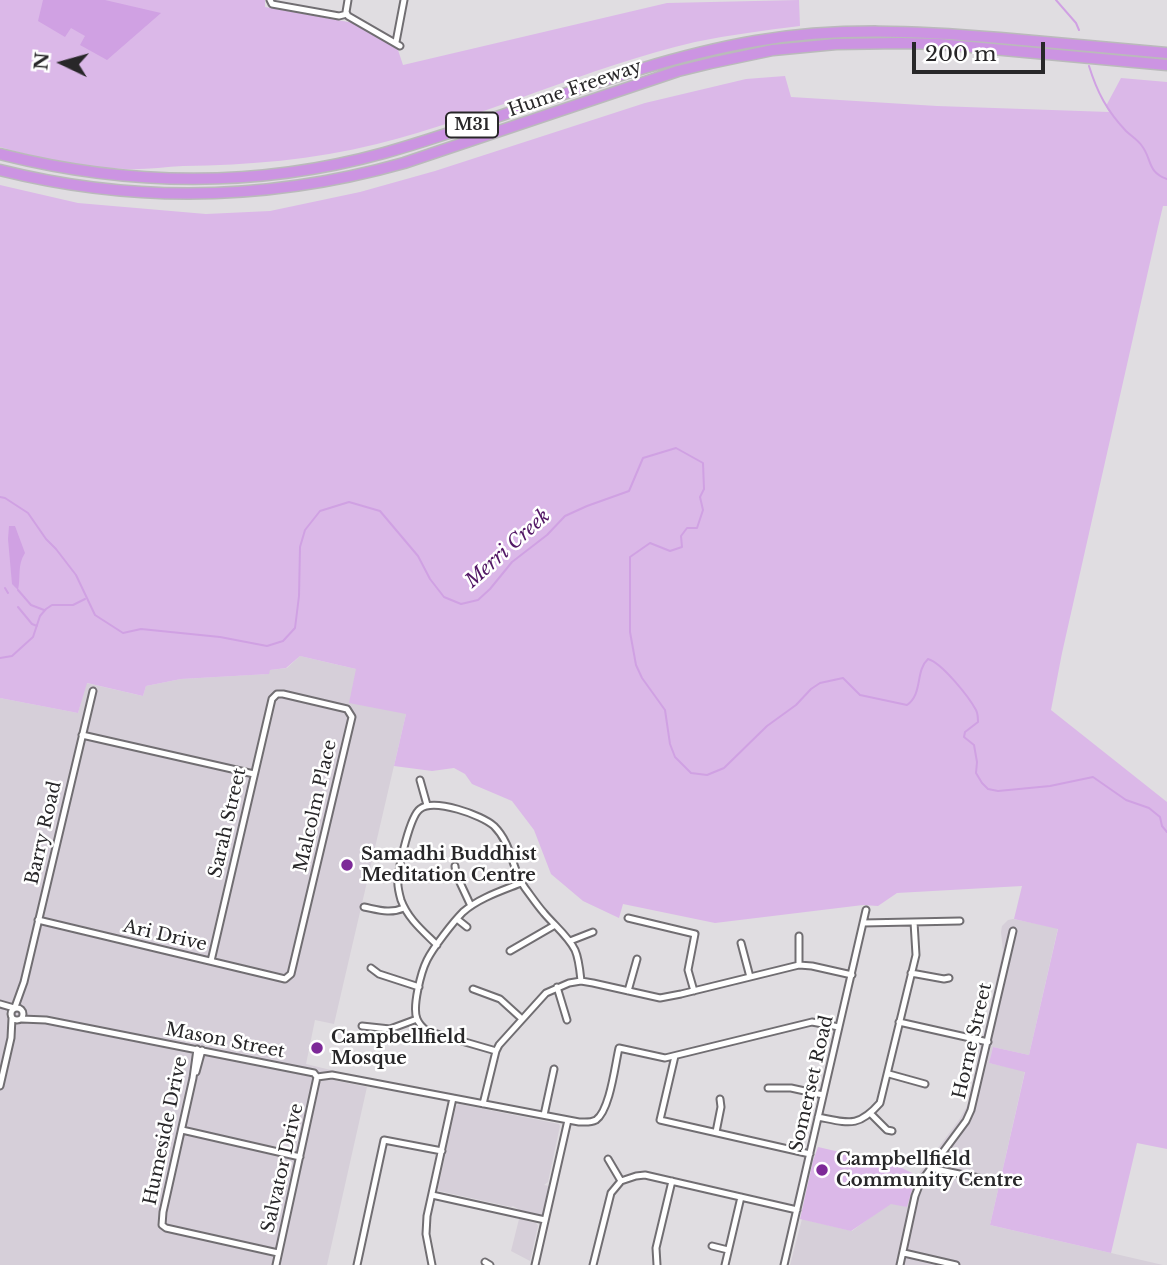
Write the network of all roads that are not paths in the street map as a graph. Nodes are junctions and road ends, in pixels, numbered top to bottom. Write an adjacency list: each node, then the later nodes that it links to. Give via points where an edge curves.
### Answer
1 (270, 0): 4 (street, via 272,4)
2 (348, 0): 4 (street)
3 (404, 0): 4 (street, via 398,44)
4 (347, 14)
5 (1167, 53): 7 (highway, Hume Freeway / M31, via 940,33 808,35 687,55 410,145 288,173 145,178)
6 (1167, 65): 8 (highway, Hume Freeway / M31, via 925,44 806,46 678,71 404,163 319,183 253,192 150,194 77,186)
7 (0, 154)
8 (0, 170)
9 (93, 691): 11 (street, Barry Road)
10 (277, 694): 12 (street, Sarah Street); 44 (street, Malcolm Place, via 347,709 352,717 291,974)
11 (82, 735): 12 (street); 23 (street, Barry Road)
12 (254, 774): 37 (street, Sarah Street)
13 (420, 780): 14 (street)
14 (427, 805): 16 (street, via 447,806 493,825 506,843); 19 (street, via 411,820 398,876)
15 (455, 866): 17 (street)
16 (521, 883): 17 (street); 27 (street)
17 (471, 906): 22 (street)
18 (364, 907): 19 (street, via 386,912)
19 (404, 908): 34 (street)
20 (866, 910): 26 (street, Somerset Road)
21 (628, 918): 51 (street, via 695,934 688,970)
22 (457, 919): 28 (street); 34 (street)
23 (38, 920): 37 (street, Ari Drive); 46 (street, Barry Road)
24 (960, 921): 25 (street)
25 (914, 922): 26 (street); 40 (street, via 917,950)
26 (863, 923): 41 (street, Somerset Road)
27 (555, 925): 32 (street); 35 (street)
28 (467, 927)
29 (1013, 931): 65 (street, Horne Street)
30 (593, 932): 32 (street)
31 (799, 936): 38 (street)
32 (570, 941): 45 (street)
33 (741, 943): 42 (street)
34 (437, 945): 47 (street, via 426,961)
35 (510, 951)
36 (637, 959): 50 (street)
37 (211, 961): 44 (street, Ari Drive)
38 (799, 965): 41 (street); 42 (street)
39 (371, 968): 47 (street)
40 (911, 973): 43 (street); 61 (street)
41 (852, 975): 63 (street, Somerset Road)
42 (750, 977): 51 (street)
43 (949, 978)
44 (285, 979)
45 (581, 981): 48 (street); 50 (street)
46 (24, 982): 53 (street, Barry Road); 54 (street, Barry Road)
47 (419, 987): 59 (street)
48 (556, 987): 56 (street); 60 (street)
49 (472, 989): 56 (street, via 500,999)
50 (628, 991): 51 (street, via 660,998)
51 (694, 991)
52 (0, 1006): 53 (street); 55 (street)
53 (14, 1008): 54 (street); 55 (street)
54 (23, 1010): 57 (street); 58 (street, Mason Street)
55 (12, 1017): 57 (street); 64 (street)
56 (522, 1018): 67 (street)
57 (20, 1019): 58 (street, Mason Street); 64 (street)
58 (40, 1019): 66 (street, Mason Street)
59 (417, 1019): 62 (street, via 390,1029); 67 (street, via 427,1031)
60 (567, 1020)
61 (899, 1022): 65 (street); 70 (street)
62 (362, 1026)
63 (839, 1027): 68 (street, via 812,1022); 75 (street, Somerset Road)
64 (11, 1038): 73 (street)
65 (988, 1042): 90 (street, Horne Street, via 966,1121)
66 (200, 1050): 71 (street, Mason Street); 83 (street, Humeside Drive)
67 (496, 1051): 78 (street)
68 (675, 1056): 82 (street, Mason Street, via 619,1048 601,1115 590,1122); 85 (street, via 660,1120)
69 (554, 1069): 80 (street)
70 (888, 1073): 72 (street); 79 (street, via 880,1103)
71 (317, 1077): 76 (street, Mason Street, via 332,1075); 88 (street, Salvator Drive)
72 (925, 1084)
73 (0, 1086)
74 (768, 1088): 75 (street)
75 (823, 1095): 81 (street, Somerset Road)
76 (453, 1098): 78 (street, Mason Street); 86 (street)
77 (720, 1098): 85 (street)
78 (483, 1104): 80 (street, Mason Street)
79 (871, 1114): 81 (street, via 850,1122); 84 (street)
80 (544, 1115): 82 (street, Mason Street)
81 (818, 1117): 87 (street, Somerset Road)
82 (568, 1120): 97 (street)
83 (182, 1130): 88 (street); 100 (street, Humeside Drive, via 162,1225)
84 (892, 1131)
85 (716, 1132): 87 (street)
86 (442, 1151): 94 (street); 103 (street, via 384,1139)
87 (810, 1154): 96 (street, Somerset Road)
88 (300, 1157): 100 (street, Salvator Drive)
89 (608, 1159): 92 (street)
90 (930, 1168): 91 (street); 101 (street, Horne Street, via 918,1188)
91 (979, 1178)
92 (621, 1181): 93 (street, via 645,1175); 106 (street, via 611,1193)
93 (672, 1181): 95 (street); 107 (street)
94 (432, 1195): 97 (street); 104 (street, via 426,1234)
95 (741, 1197): 96 (street); 99 (street)
96 (797, 1210): 109 (street, Somerset Road)
97 (545, 1220): 105 (street)
98 (712, 1246): 99 (street)
99 (728, 1250): 108 (street)
100 (278, 1253): 102 (street, Salvator Drive)
101 (904, 1253): 110 (street, Horne Street); 111 (street)
102 (276, 1265)
103 (357, 1265)
104 (432, 1265)
105 (535, 1265)
106 (593, 1265)
107 (656, 1265)
108 (725, 1265)
109 (784, 1265)
110 (900, 1265)
111 (956, 1265)

